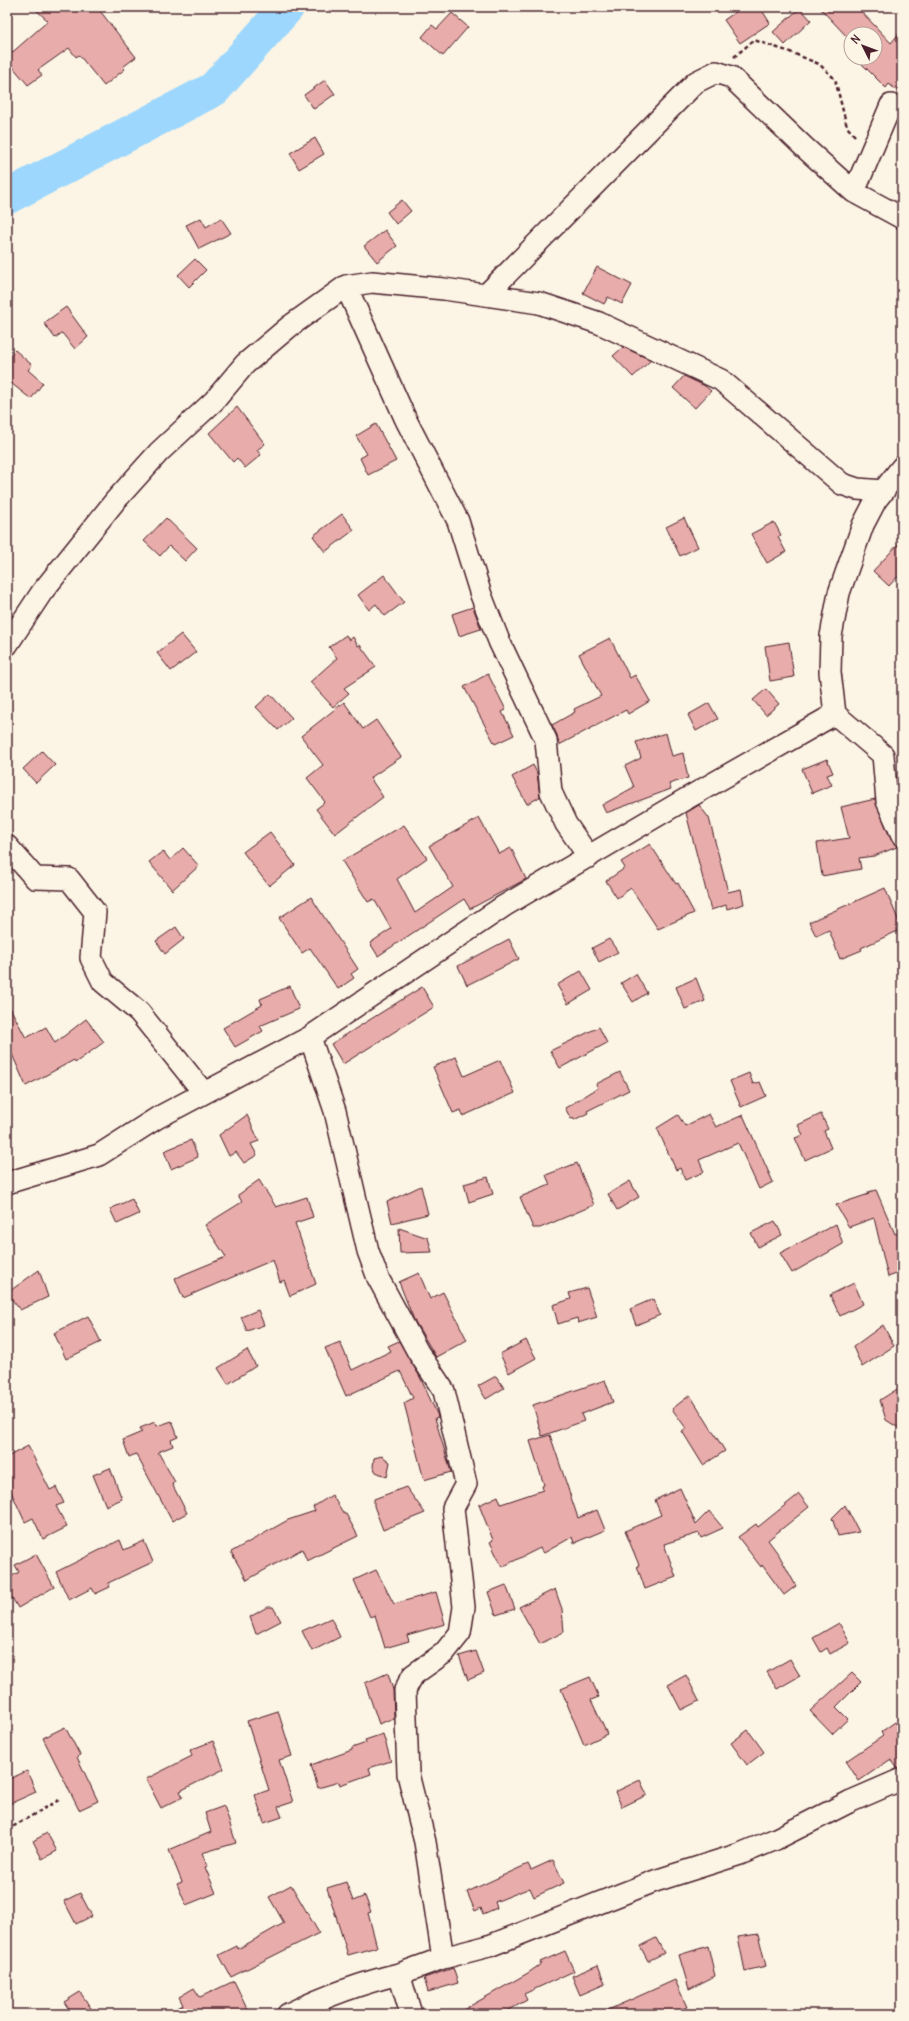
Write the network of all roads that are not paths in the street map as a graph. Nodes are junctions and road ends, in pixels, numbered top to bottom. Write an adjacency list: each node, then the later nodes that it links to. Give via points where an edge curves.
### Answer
1 (891, 105): 2 (street)
2 (854, 192): 3 (street); 5 (street, via 731,76 716,72 696,82)
3 (902, 218)
4 (346, 286): 5 (street, via 372,282); 8 (street, via 290,326 245,364 214,401 159,452 115,500 42,592); 12 (street, via 406,420 458,521 470,554 480,595 546,740 551,792 566,824)
5 (486, 295): 7 (street, via 540,303 599,323 684,361 721,380 842,484 857,489)
6 (902, 467): 7 (street)
7 (884, 491): 9 (street, via 876,500 863,525 839,594 831,636 830,672)
8 (7, 645)
9 (835, 714): 10 (street, via 884,755 887,801); 12 (street)
10 (902, 835)
11 (7, 846): 14 (street, via 35,878 69,879 95,912 91,958 103,982 140,1012)
12 (589, 857): 13 (street, via 504,906)
13 (310, 1037): 14 (street); 17 (street, via 335,1110 368,1251 378,1278 418,1352 444,1391 466,1484 453,1508 464,1607 460,1633 444,1653 413,1675 405,1690 408,1774 425,1842)
14 (204, 1093): 15 (street, via 156,1118 98,1155)
15 (7, 1183)
16 (902, 1779): 17 (street, via 740,1854 654,1881 489,1946)
17 (443, 1958): 18 (street)
18 (399, 1974): 19 (street, via 373,1980); 20 (street)
19 (288, 2014)
20 (411, 2014)

